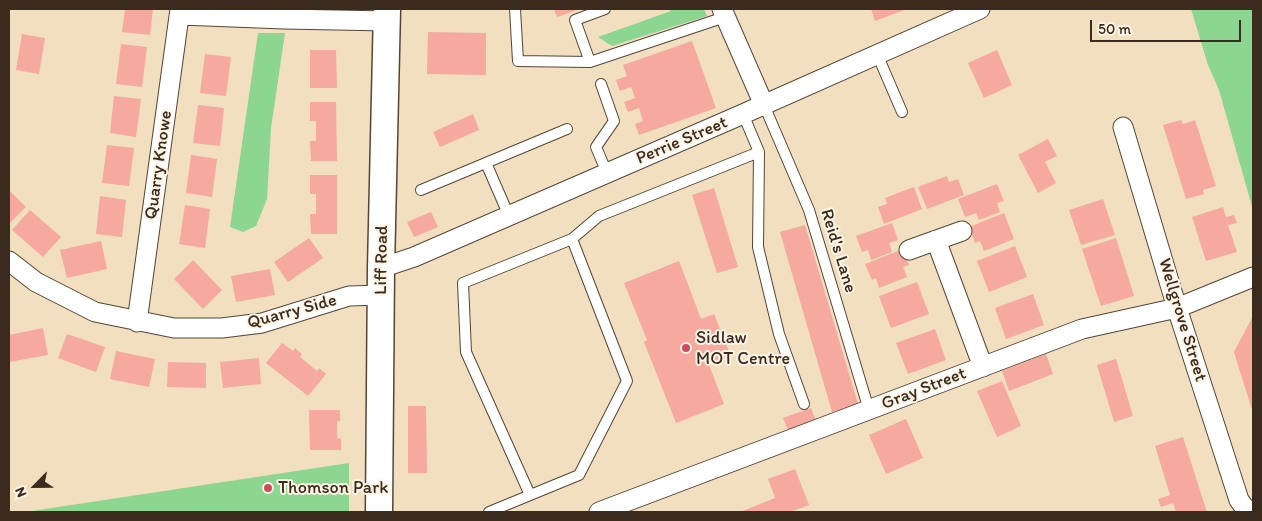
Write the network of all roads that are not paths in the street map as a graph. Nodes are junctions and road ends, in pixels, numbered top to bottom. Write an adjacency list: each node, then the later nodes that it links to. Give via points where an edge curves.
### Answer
1 (515, 9): 9 (lane, via 518,61)
2 (606, 9): 9 (lane, via 575,20)
3 (980, 9): 8 (street, Perrie Street)
4 (180, 12): 6 (street); 30 (street, Quarry Knowe)
5 (724, 13): 9 (lane); 11 (street)
6 (284, 14): 7 (street)
7 (387, 15): 26 (street, Liff Road)
8 (877, 54): 11 (street, Perrie Street); 12 (lane)
9 (590, 62)
10 (601, 84): 18 (lane, via 614,121 596,147)
11 (764, 105): 13 (street, Perrie Street); 33 (lane, Reid's Lane, via 808,210)
12 (902, 112)
13 (743, 114): 16 (lane); 18 (street, Perrie Street)
14 (1123, 127): 29 (street, Wellgrove Street)
15 (567, 129): 17 (lane)
16 (759, 152): 22 (lane, via 599,216); 32 (lane, via 758,247 779,334)
17 (486, 163): 19 (lane); 20 (lane)
18 (606, 173): 20 (street, Perrie Street)
19 (421, 190)
20 (509, 216): 26 (street, Perrie Street)
21 (962, 231): 23 (street)
22 (572, 239): 34 (lane, via 627,380 579,475); 34 (lane, via 462,283 466,352)
23 (936, 240): 24 (street); 31 (street)
24 (909, 250)
25 (9, 261): 30 (street, Quarry Side, via 36,282 95,312)
26 (381, 268): 28 (street, Liff Road)
27 (1253, 277): 29 (street, Gray Street)
28 (381, 295): 30 (street, Quarry Side, via 349,296 262,323 222,328 174,328); 36 (street, Liff Road)
29 (1177, 308): 31 (street, Gray Street, via 1082,329); 35 (street, Wellgrove Street, via 1238,500)
30 (138, 322)
31 (983, 367): 33 (street, Gray Street)
32 (804, 404)
33 (869, 410): 38 (street, Gray Street)
34 (530, 495): 37 (lane)
35 (1249, 511)
36 (379, 512)
37 (489, 512)
38 (599, 512)

